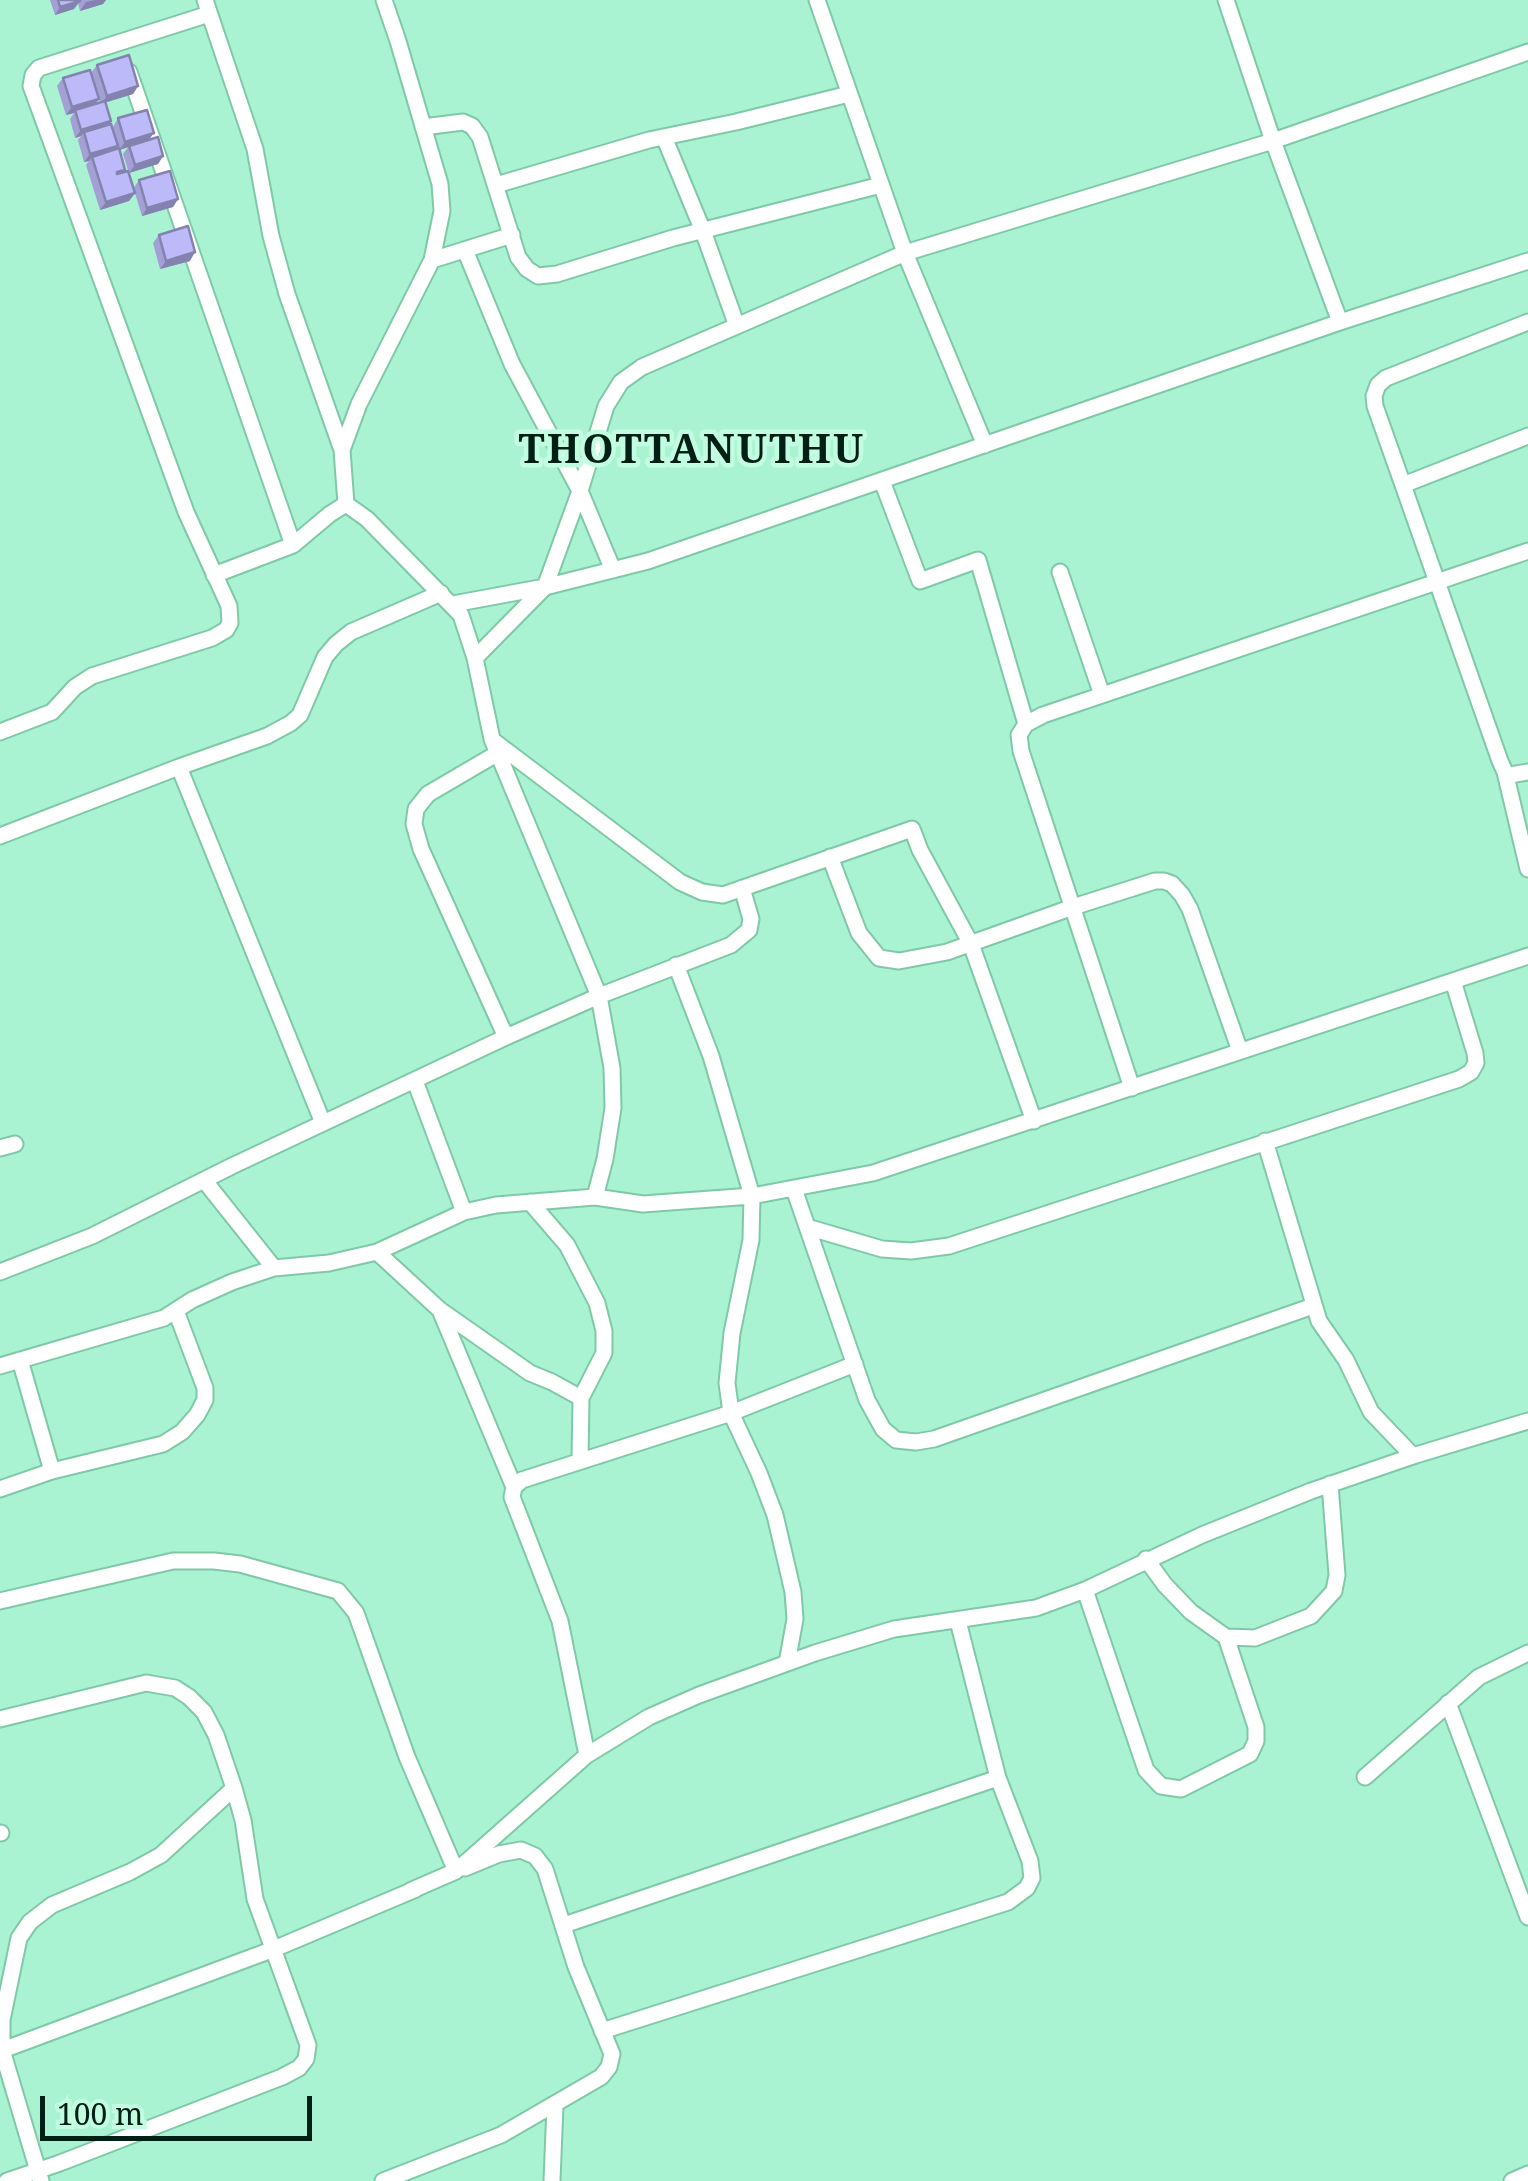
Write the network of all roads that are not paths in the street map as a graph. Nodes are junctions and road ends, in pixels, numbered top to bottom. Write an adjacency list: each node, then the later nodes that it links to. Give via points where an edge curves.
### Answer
1 (384, 0): 8 (street)
2 (816, 0): 7 (street)
3 (1226, 0): 10 (street)
4 (207, 7): 5 (street); 24 (street, via 255,149 287,294)
5 (120, 44): 29 (street); 33 (street, via 40,68 30,86)
6 (1528, 52): 10 (street)
7 (849, 94): 9 (street); 12 (street)
8 (423, 126): 11 (street, via 472,126); 17 (street, via 442,212)
9 (664, 137): 11 (street); 13 (street)
10 (1273, 141): 16 (street); 19 (street)
11 (496, 185): 14 (street)
12 (881, 186): 13 (street); 16 (street)
13 (703, 231): 14 (street, via 538,276 518,257); 21 (street)
14 (512, 234): 15 (street)
15 (465, 250): 17 (street); 27 (street, via 512,364)
16 (905, 253): 21 (street); 23 (street)
17 (432, 260): 24 (street)
18 (1528, 262): 19 (street)
19 (1340, 322): 23 (street)
20 (1528, 322): 26 (street, via 1378,385 1376,406)
21 (737, 326): 27 (street, via 621,382 606,406)
22 (1528, 436): 26 (street)
23 (985, 445): 25 (street)
24 (342, 450): 28 (street)
25 (882, 480): 31 (street); 39 (street, via 920,581 978,560)
26 (1403, 485): 34 (street)
27 (580, 491): 31 (street); 35 (street)
28 (346, 504): 29 (street); 36 (street)
29 (293, 545): 33 (street)
30 (1528, 551): 34 (street)
31 (613, 570): 35 (street)
32 (1060, 572): 38 (street)
33 (214, 574): 40 (street, via 228,606 226,630 92,676 52,712)
34 (1436, 582): 38 (street); 43 (street)
35 (545, 587): 36 (street); 37 (street)
36 (447, 599): 37 (street, via 461,615); 42 (street, via 352,632 325,657 300,715 290,723)
37 (475, 658): 41 (street)
38 (1102, 696): 39 (street)
39 (1026, 724): 49 (street, via 1019,734 1021,751)
40 (0, 732)
41 (495, 746): 48 (street, via 680,882 723,895); 54 (street); 55 (street, via 428,794 414,824)
42 (180, 767): 45 (street); 60 (street)
43 (1506, 772): 44 (street); 47 (street)
44 (1528, 772)
45 (0, 836)
46 (830, 857): 48 (street); 50 (street, via 859,933 879,958 899,962); 50 (street, via 912,829)
47 (1528, 869)
48 (742, 888): 52 (street, via 749,930)
49 (1073, 907): 50 (street); 56 (street, via 1155,881 1172,884 1190,909); 58 (street)
50 (970, 944): 59 (street)
51 (1528, 956): 53 (street)
52 (676, 965): 54 (street); 64 (street)
53 (1454, 981): 56 (street); 61 (street, via 1475,1054 1470,1072)
54 (600, 996): 55 (street); 65 (street, via 613,1108)
55 (506, 1037): 57 (street)
56 (1240, 1052): 58 (street)
57 (415, 1082): 60 (street); 67 (street)
58 (1132, 1088): 59 (street)
59 (1034, 1120): 63 (street, via 873,1174)
60 (323, 1123): 62 (street)
61 (1265, 1141): 68 (street, via 949,1246 882,1248); 72 (street)
62 (204, 1180): 70 (street); 71 (street, via 92,1236)
63 (794, 1190): 64 (street); 68 (street)
64 (752, 1196): 65 (street, via 644,1204); 79 (street, via 726,1383)
65 (595, 1197): 66 (street)
66 (530, 1202): 67 (street); 78 (street, via 568,1245 604,1330 604,1353)
67 (464, 1212): 69 (street)
68 (807, 1227): 76 (street)
69 (376, 1252): 70 (street); 73 (street)
70 (274, 1268): 74 (street)
71 (0, 1272)
72 (1313, 1306): 76 (street, via 916,1442 896,1440 882,1429); 81 (street, via 1370,1412)
73 (440, 1310): 78 (street, via 530,1373); 85 (street)
74 (176, 1311): 75 (street); 83 (street, via 205,1388 197,1414 164,1444)
75 (20, 1360): 77 (street); 83 (street)
76 (854, 1364): 79 (street)
77 (0, 1366)
78 (581, 1398): 82 (street)
79 (730, 1413): 82 (street); 93 (street, via 785,1553 795,1619)
80 (1528, 1421): 81 (street)
81 (1412, 1456): 84 (street)
82 (580, 1461): 85 (street)
83 (52, 1471): 86 (street)
84 (1330, 1484): 87 (street); 91 (street, via 1334,1590 1311,1616 1255,1638)
85 (514, 1487): 96 (street, via 560,1621)
86 (0, 1490)
87 (1146, 1560): 88 (street); 91 (street, via 1190,1612)
88 (1085, 1590): 90 (street, via 1036,1608); 91 (street, via 1146,1770 1161,1786 1181,1790 1250,1754 1256,1726)
89 (0, 1601): 100 (street, via 173,1561 240,1564 338,1591 356,1612)
90 (958, 1621): 93 (street, via 894,1630); 98 (street)
91 (1226, 1637)
92 (1528, 1653): 94 (street, via 1480,1677)
93 (786, 1664): 96 (street, via 649,1716)
94 (1448, 1703): 97 (street); 102 (street)
95 (0, 1719): 99 (street, via 146,1683 175,1688 204,1712)
96 (587, 1755): 100 (street)
97 (1366, 1777)
98 (998, 1778): 103 (street); 105 (street, via 1032,1878 1008,1902)
99 (234, 1788): 104 (street, via 255,1899); 106 (street, via 161,1854 30,1922 19,1938)
100 (456, 1871): 101 (street)
101 (410, 1891): 103 (street, via 520,1850 546,1869); 104 (street)
102 (1528, 1917)
103 (564, 1926): 105 (street)
104 (274, 1949): 106 (street); 109 (street, via 308,2045 300,2068)
105 (602, 2031): 107 (street, via 612,2054 609,2067)
106 (1, 2050): 109 (street)
107 (554, 2105): 111 (street); 112 (street)
108 (1528, 2174): 113 (street)
109 (40, 2175): 110 (street)
110 (7, 2181)
111 (383, 2181)
112 (552, 2181)
113 (1512, 2181)

